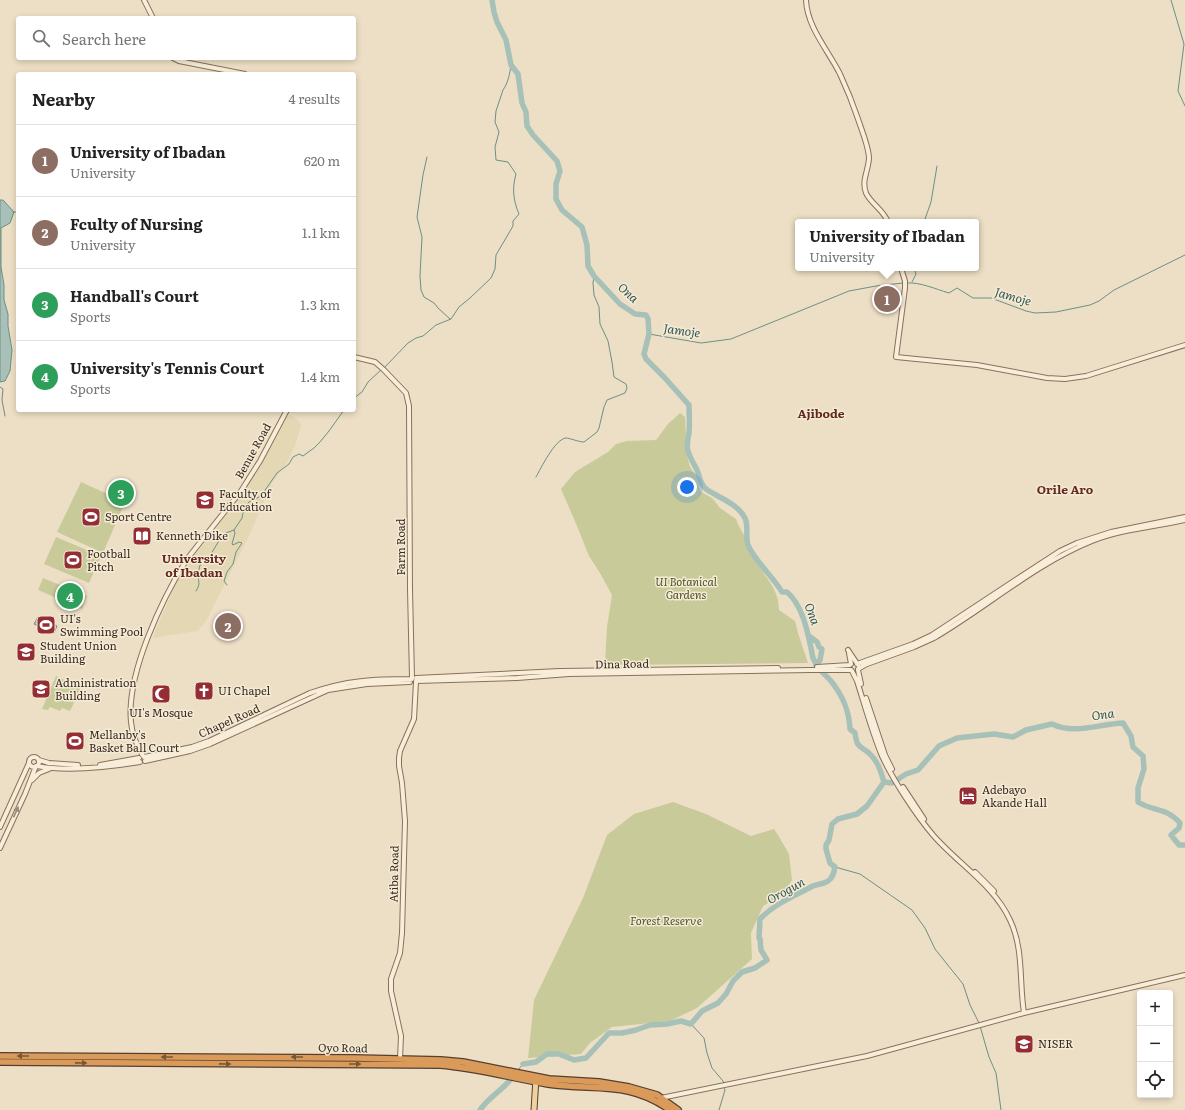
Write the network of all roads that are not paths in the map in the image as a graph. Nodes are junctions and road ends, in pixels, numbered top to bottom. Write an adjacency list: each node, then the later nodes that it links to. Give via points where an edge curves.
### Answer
1 (144, 0): 3 (street)
2 (806, 0): 6 (street, via 817,35 840,74 858,118 869,158 864,181 867,194)
3 (152, 16)
4 (179, 60): 5 (street)
5 (236, 72)
6 (886, 219)
7 (902, 271): 8 (street, via 905,288 896,358 977,365 1064,379 1086,376)
8 (1185, 345)
9 (356, 358): 15 (street, Farm Road, via 374,362 395,380 408,399 410,589)
10 (286, 412): 16 (street, Benue Road, via 241,491 180,570 146,642 130,709 132,730)
11 (1185, 519): 12 (street, via 1111,532 1077,543 1060,551 932,635); 14 (street, via 1110,535 1062,554 934,638 867,664)
12 (856, 663): 13 (street); 13 (street, via 848,650); 14 (street, via 859,666)
13 (851, 668): 14 (street, via 855,672); 15 (street, Dina Road, via 560,670); 21 (street, via 882,756)
14 (858, 670): 21 (street)
15 (414, 680): 16 (street, Chapel Road, via 328,690 210,744 190,751); 28 (street, Atiba Road, via 414,718 399,758 405,822 402,933 400,953 391,979 391,991 401,1036)
16 (142, 759): 17 (street, Chapel Road, via 97,765 49,763); 20 (street, Chapel Road, via 107,767)
17 (39, 760): 18 (street, via 33,757); 19 (street)
18 (29, 763): 19 (street); 23 (street)
19 (36, 766): 20 (street, Chapel Road); 22 (street)
20 (51, 768): 22 (street, via 39,773)
21 (892, 772): 26 (street, via 937,836 987,883 1006,906 1021,947)
22 (30, 782): 24 (street, one-way to 22)
23 (0, 827)
24 (0, 848)
25 (1185, 975): 26 (street)
26 (1025, 1012): 32 (street, via 867,1056)
27 (0, 1056): 28 (highway, Oyo Road, one-way to 27)
28 (400, 1059): 30 (highway, Oyo Road)
29 (0, 1062): 30 (highway, Oyo Road, one-way to 30)
30 (452, 1064): 31 (highway, Oyo Road)
31 (536, 1080): 32 (highway, Oyo Road, via 620,1085 638,1089); 33 (main road)
32 (659, 1100): 34 (highway, Oyo Road); 35 (highway, Oyo Road)
33 (534, 1110)
34 (670, 1110)
35 (678, 1110)

